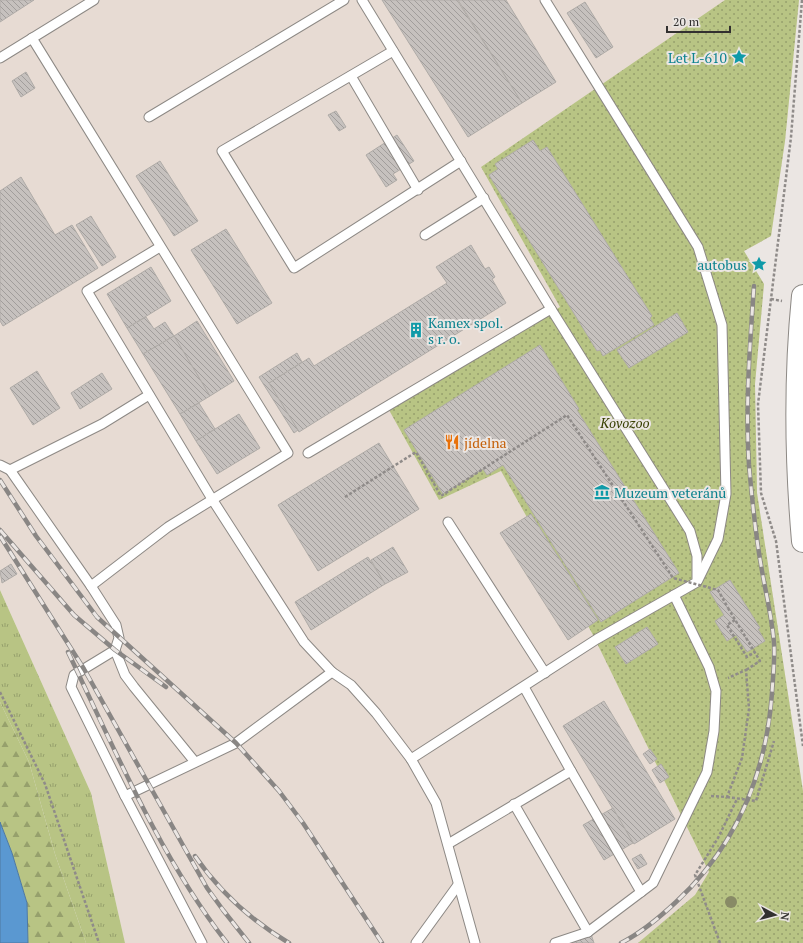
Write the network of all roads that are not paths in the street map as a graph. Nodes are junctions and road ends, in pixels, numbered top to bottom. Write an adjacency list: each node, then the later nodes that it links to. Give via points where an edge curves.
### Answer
1 (94, 0): 5 (lane)
2 (344, 0): 9 (lane)
3 (362, 0): 6 (lane)
4 (545, 0): 24 (lane, via 698,247 722,325 726,494 718,539)
5 (32, 38): 7 (lane); 14 (lane)
6 (394, 51): 8 (lane); 10 (lane)
7 (0, 58)
8 (351, 76): 11 (lane); 11 (lane, via 222,151 294,268)
9 (149, 117)
10 (461, 161): 11 (lane); 12 (lane)
11 (418, 190)
12 (484, 198): 13 (lane); 16 (lane)
13 (425, 234)
14 (160, 247): 17 (lane, via 87,291); 21 (lane, via 288,453)
15 (803, 296): 23 (main road, via 798,407 798,466)
16 (551, 309): 18 (lane); 24 (lane, via 690,531 697,556)
17 (149, 395): 20 (lane, via 102,424); 21 (lane)
18 (308, 453)
19 (0, 465): 20 (lane)
20 (10, 470): 25 (lane)
21 (212, 499): 25 (lane, via 168,527); 28 (lane, via 304,642)
22 (448, 522): 29 (lane)
23 (803, 541)
24 (697, 582): 26 (lane)
25 (91, 586): 27 (lane, via 116,625 119,638)
26 (674, 595): 29 (lane, via 597,639); 38 (lane, via 709,667 716,691 714,724 708,767 653,883)
27 (115, 650): 32 (lane, via 134,687); 34 (lane, via 74,675 70,687)
28 (332, 672): 31 (lane, via 351,685); 32 (lane, via 236,743)
29 (545, 673): 30 (lane)
30 (524, 686): 31 (lane); 33 (lane)
31 (411, 759): 36 (lane, via 436,803)
32 (195, 762): 34 (lane)
33 (571, 771): 35 (lane); 38 (lane)
34 (125, 796): 40 (lane)
35 (514, 804): 36 (lane); 39 (lane)
36 (448, 844): 37 (lane)
37 (458, 885): 41 (lane); 42 (lane)
38 (641, 892): 39 (lane)
39 (588, 932): 43 (lane)
40 (202, 943)
41 (416, 943)
42 (475, 943)
43 (555, 943)

